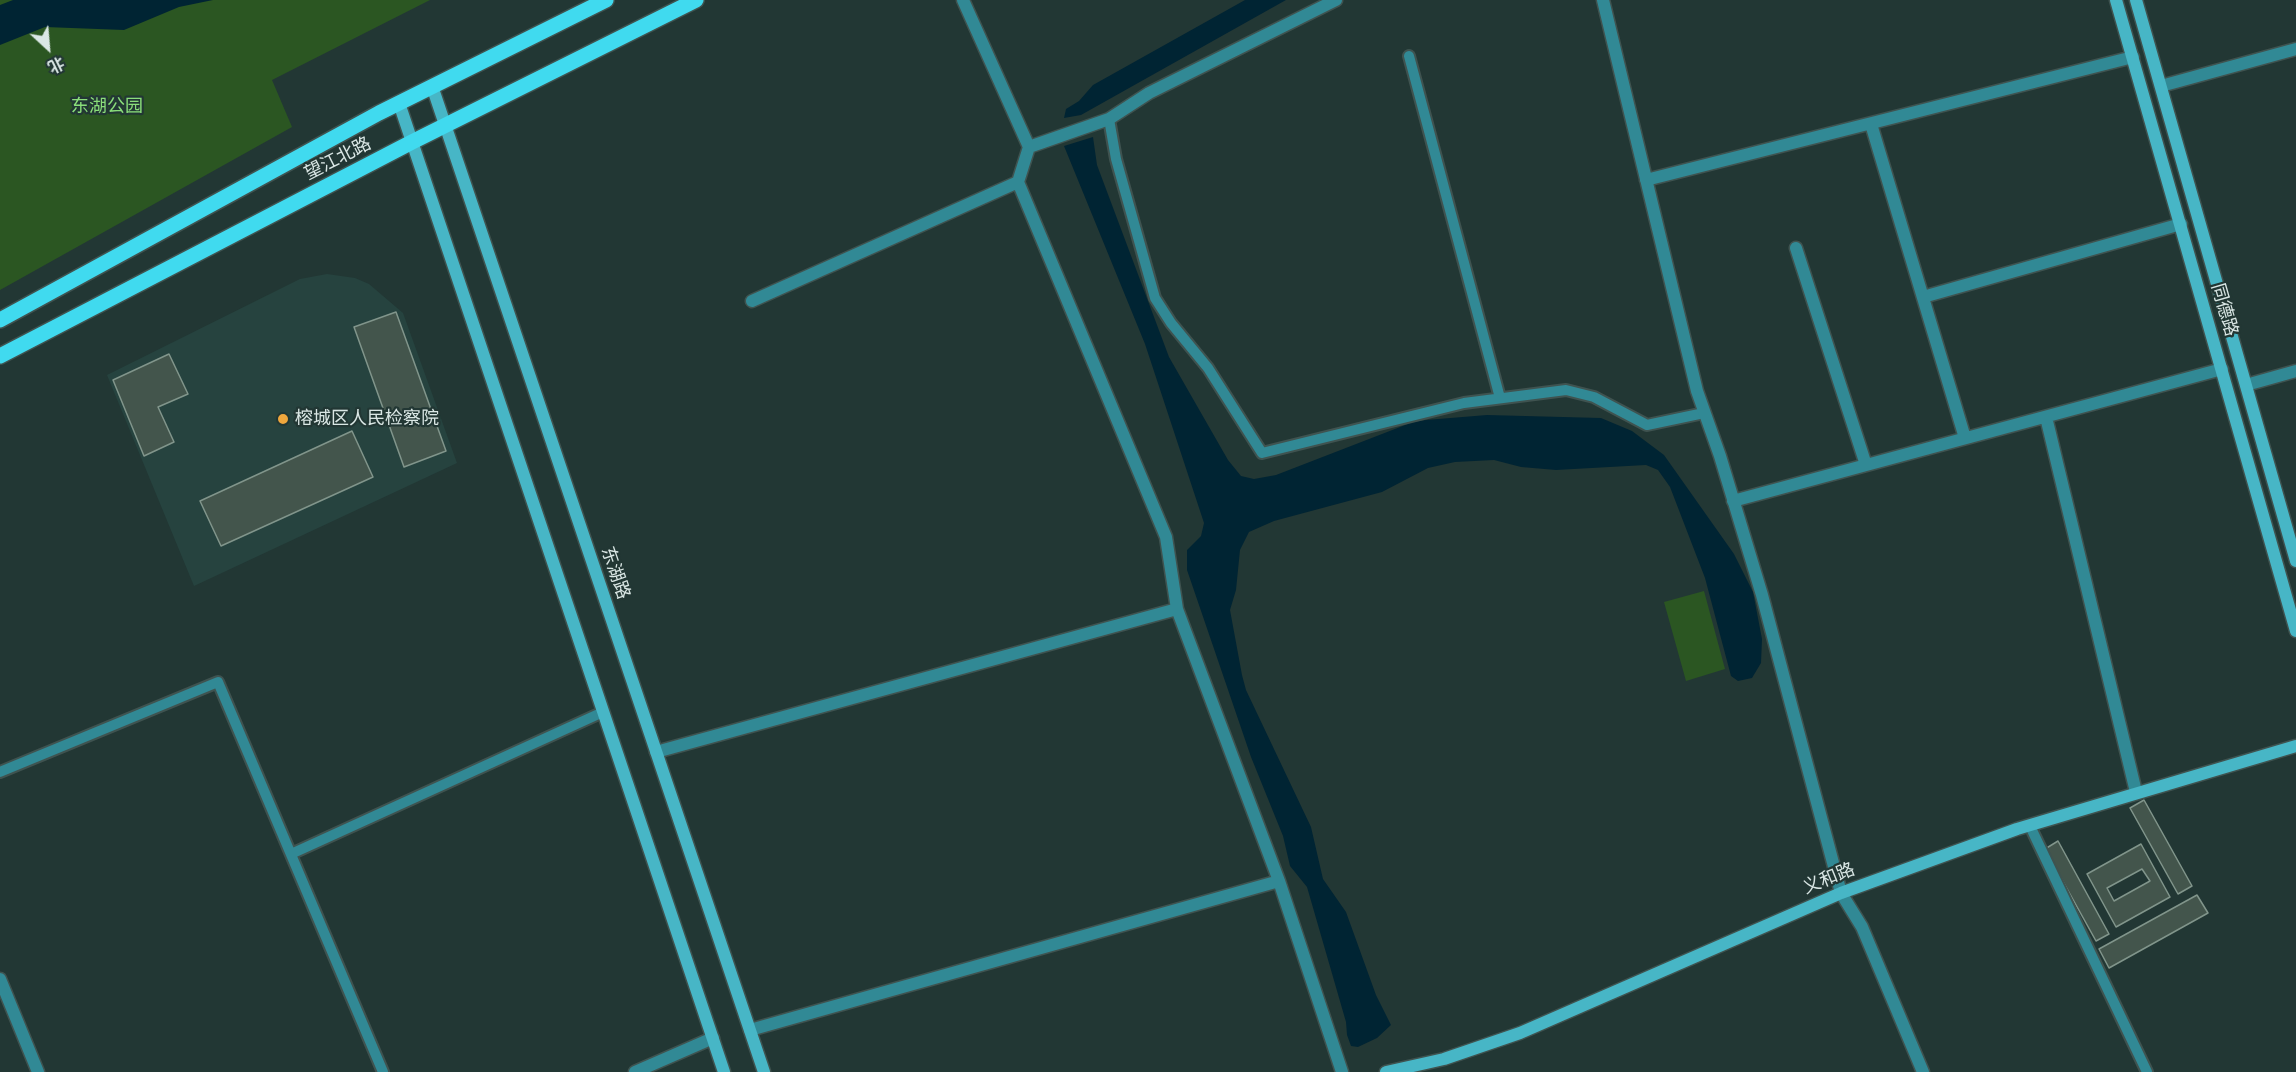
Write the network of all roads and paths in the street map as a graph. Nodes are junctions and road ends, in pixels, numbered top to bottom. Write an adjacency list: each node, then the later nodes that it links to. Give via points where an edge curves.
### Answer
1 (606, 0): 11 (main road, 望江北路)
2 (696, 0): 16 (main road, 望江北路)
3 (963, 0): 18 (street)
4 (1335, 0): 14 (street, via 1149,93)
5 (1603, 0): 19 (street)
6 (2116, 0): 10 (main road, 同德路)
7 (2136, 0): 12 (main road, 同德路)
8 (2296, 49): 12 (street)
9 (1409, 56): 30 (lane)
10 (2133, 57): 15 (street); 21 (main road, 同德路)
11 (432, 86): 13 (main road, 望江北路); 16 (main road, 东湖路)
12 (2161, 86): 29 (main road, 同德路)
13 (399, 103): 17 (main road); 25 (main road, 望江北路)
14 (1109, 119): 18 (street); 30 (lane, via 1116,159 1155,298 1208,368 1262,453 1464,403)
15 (1871, 124): 19 (street); 23 (street)
16 (446, 125): 17 (main road, 望江北路); 41 (main road, 东湖路)
17 (412, 142): 26 (main road, 望江北路); 39 (main road)
18 (1029, 147): 20 (street)
19 (1646, 180): 31 (street)
20 (1018, 182): 24 (street); 37 (street, via 1166,537)
21 (2181, 224): 23 (street); 27 (main road, 同德路)
22 (1796, 248): 34 (street)
23 (1923, 297): 33 (street)
24 (752, 301)
25 (0, 320)
26 (0, 356)
27 (2222, 369): 32 (street); 38 (main road, 同德路)
28 (2296, 371): 29 (street)
29 (2246, 385): 36 (main road, 同德路)
30 (1500, 398): 31 (lane, via 1566,390 1594,397 1635,421 1654,426)
31 (1704, 413): 35 (street)
32 (2046, 417): 33 (street); 43 (street)
33 (1965, 438): 34 (street)
34 (1866, 465): 35 (street)
35 (1733, 501): 47 (street)
36 (2296, 561)
37 (1177, 609): 41 (street); 46 (street)
38 (2296, 631)
39 (603, 712): 45 (lane); 50 (main road)
40 (2296, 746): 43 (main road, 义和路)
41 (656, 752): 49 (main road, 东湖路)
42 (0, 772): 45 (lane, via 218,682)
43 (2136, 792): 44 (main road, 义和路)
44 (2030, 826): 47 (main road, 义和路); 59 (lane)
45 (291, 854): 52 (lane)
46 (1279, 881): 49 (street); 56 (street)
47 (1841, 892): 57 (main road, 义和路, via 1520,1033 1444,1059); 58 (street, via 1862,927)
48 (0, 979): 51 (street)
49 (750, 1030): 55 (main road, 东湖路)
50 (712, 1038): 53 (street); 54 (main road)
51 (38, 1072)
52 (382, 1072)
53 (635, 1072)
54 (724, 1072)
55 (764, 1072)
56 (1342, 1072)
57 (1386, 1072)
58 (1923, 1072)
59 (2147, 1072)

